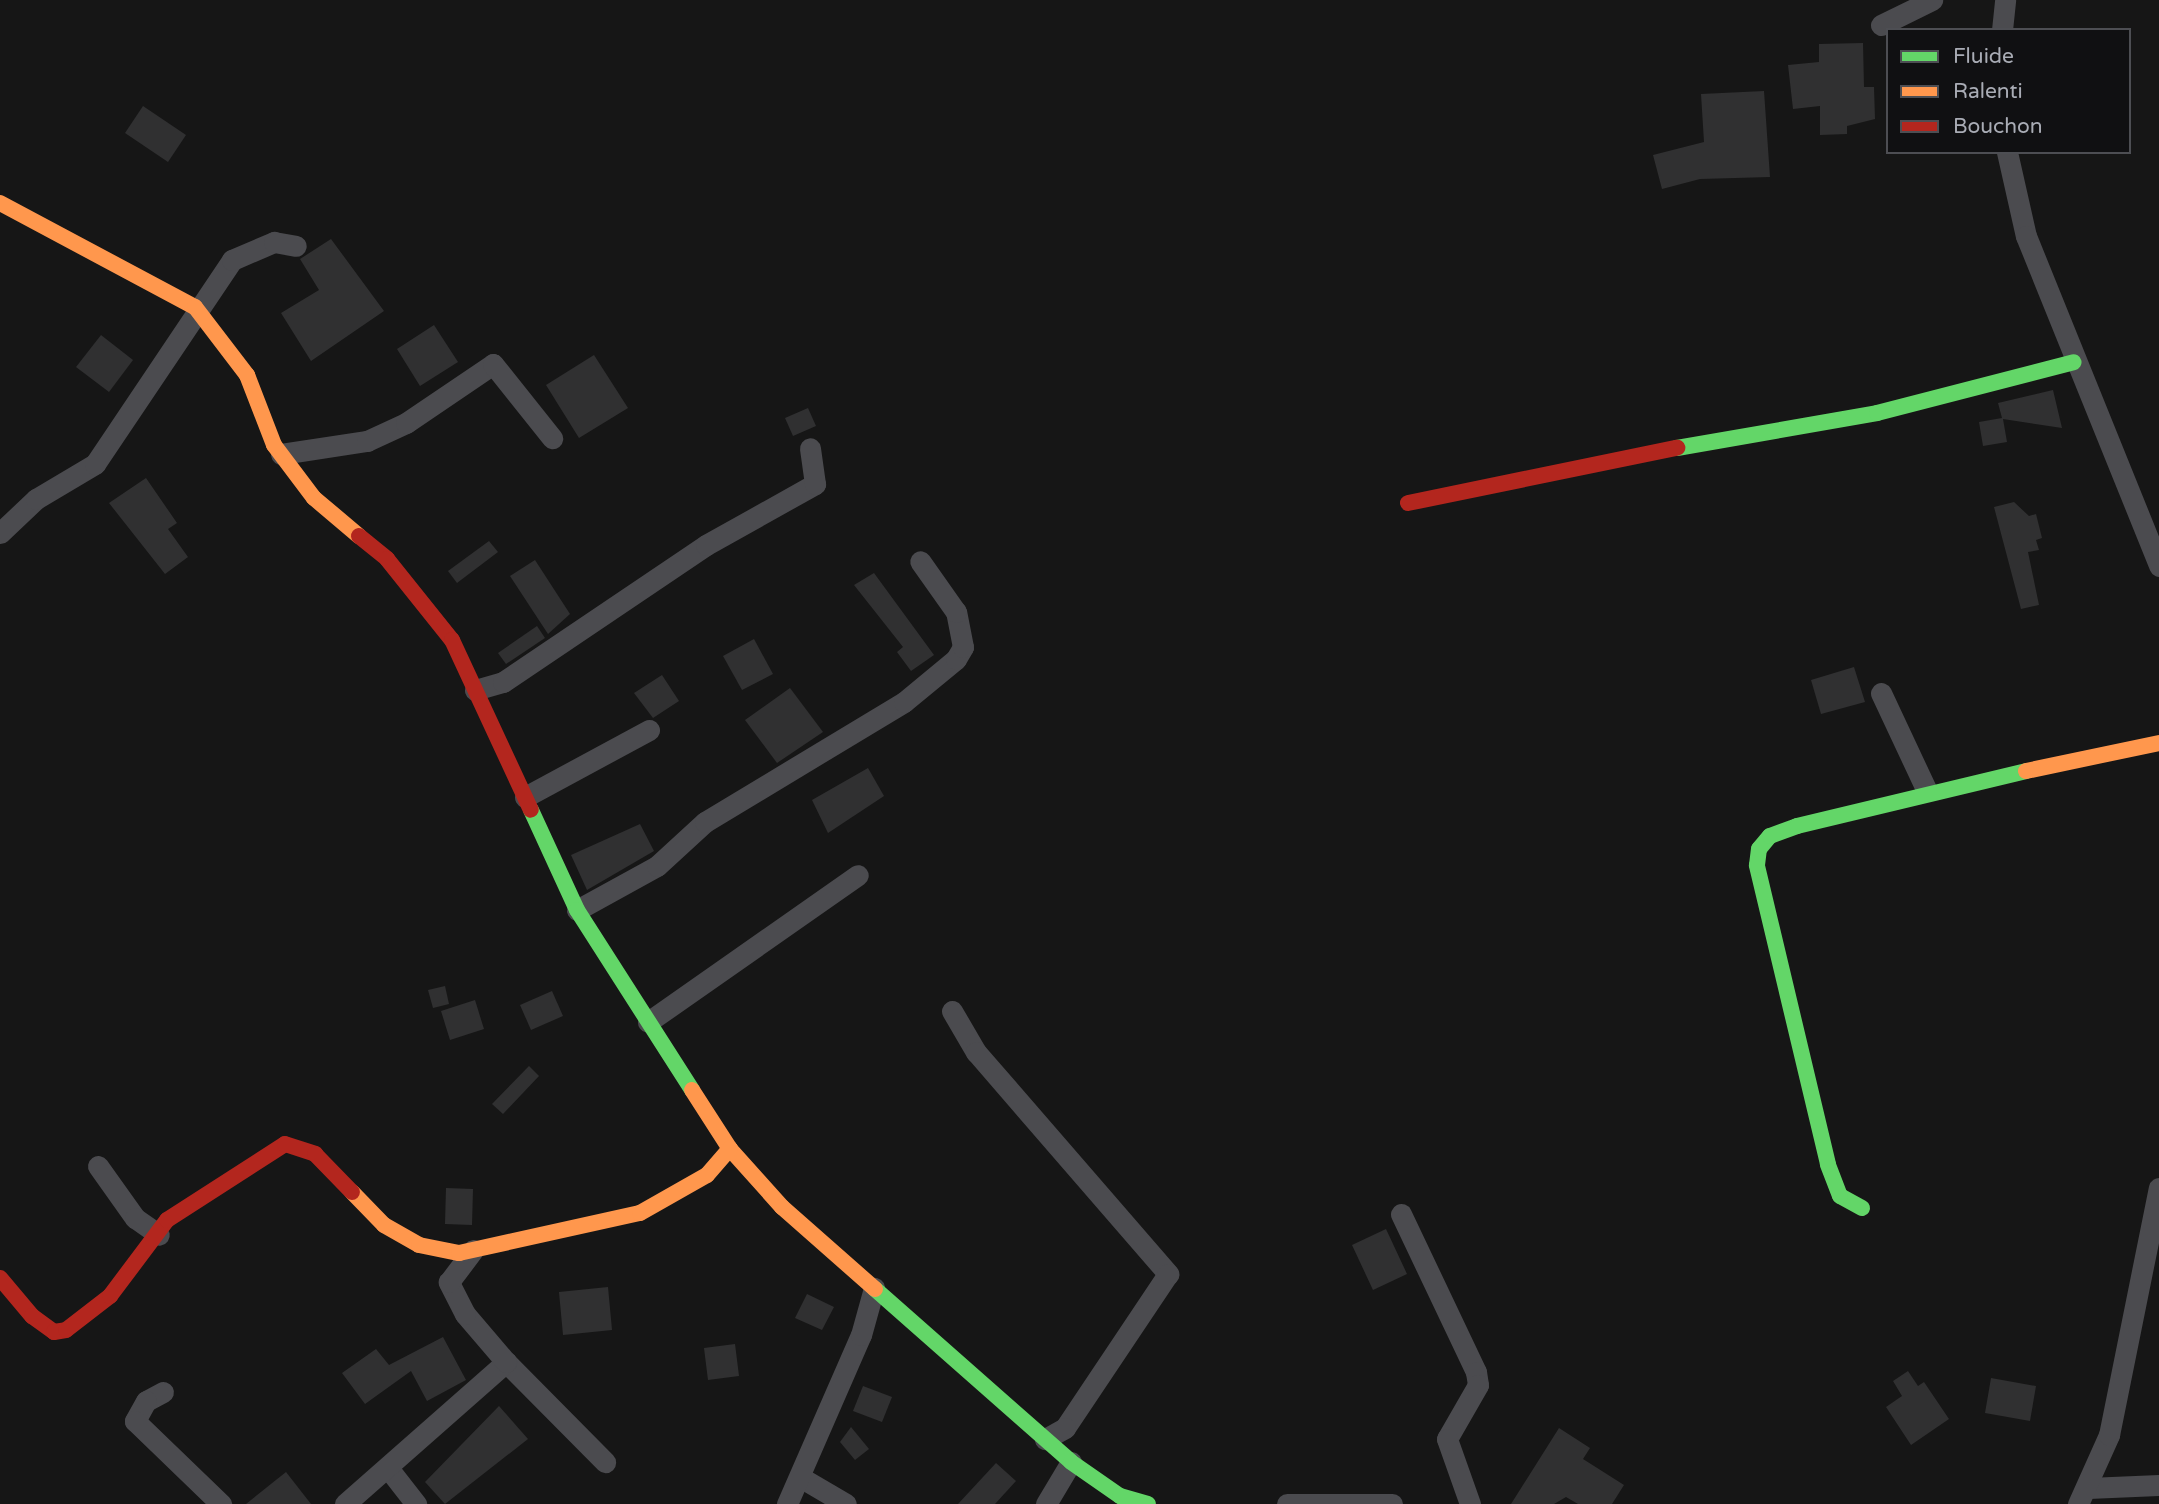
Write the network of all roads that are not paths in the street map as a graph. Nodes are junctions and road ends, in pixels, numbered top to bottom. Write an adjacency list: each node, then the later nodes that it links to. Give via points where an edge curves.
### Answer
1 (1932, 0): 3 (street)
2 (2005, 0): 4 (street)
3 (1881, 25)
4 (2002, 28)
5 (2007, 154): 9 (street, via 2026,236)
6 (0, 203): 8 (street)
7 (296, 246): 8 (street, via 274,242 232,260)
8 (195, 307): 12 (street, via 247,375); 14 (street, via 139,406 95,464 36,499)
9 (2074, 362): 13 (street, via 1877,413 1525,475); 16 (street)
10 (552, 438): 12 (street, via 493,364 406,424 367,441)
11 (810, 449): 17 (street, via 815,484 706,545 503,682)
12 (281, 454): 17 (street, via 314,499 387,559 452,640)
13 (1408, 503)
14 (0, 533)
15 (920, 561): 24 (street, via 956,612 963,647 956,659 904,702 705,822 657,866)
16 (2159, 566)
17 (475, 690): 22 (street)
18 (1881, 693): 21 (street)
19 (649, 730): 22 (street)
20 (2159, 743): 21 (street)
21 (1927, 791): 30 (street, via 1797,826 1770,836 1759,849 1757,865 1813,1080 1828,1164 1840,1196)
22 (525, 797): 24 (street)
23 (858, 875): 26 (street)
24 (577, 910): 26 (street)
25 (952, 1011): 38 (street, via 976,1052 1168,1274 1065,1428)
26 (648, 1021): 27 (street)
27 (730, 1149): 33 (street, via 707,1175 640,1213); 35 (street, via 782,1207)
28 (97, 1166): 32 (street, via 135,1218)
29 (2159, 1188): 44 (street, via 2109,1435)
30 (1862, 1208)
31 (1401, 1214): 54 (street, via 1476,1372 1478,1385 1447,1439)
32 (159, 1235): 33 (street, via 167,1220 285,1144 315,1154 384,1225 418,1245); 34 (street, via 110,1296 66,1330 54,1332 32,1316)
33 (473, 1250): 36 (street, via 449,1282 465,1314)
34 (0, 1278)
35 (874, 1288): 38 (street); 42 (street)
36 (506, 1362): 39 (street); 41 (street)
37 (163, 1392): 45 (street, via 146,1401 135,1421)
38 (1045, 1439): 40 (street)
39 (605, 1462)
40 (1072, 1462): 50 (street); 51 (street, via 1120,1496)
41 (388, 1468): 46 (street); 47 (street)
42 (800, 1478): 48 (street); 49 (street)
43 (2159, 1485): 44 (street)
44 (2083, 1496)
45 (221, 1504)
46 (345, 1504)
47 (416, 1504)
48 (787, 1504)
49 (846, 1504)
50 (1046, 1504)
51 (1148, 1504)
52 (1287, 1504): 53 (street)
53 (1392, 1504)
54 (1470, 1504)

